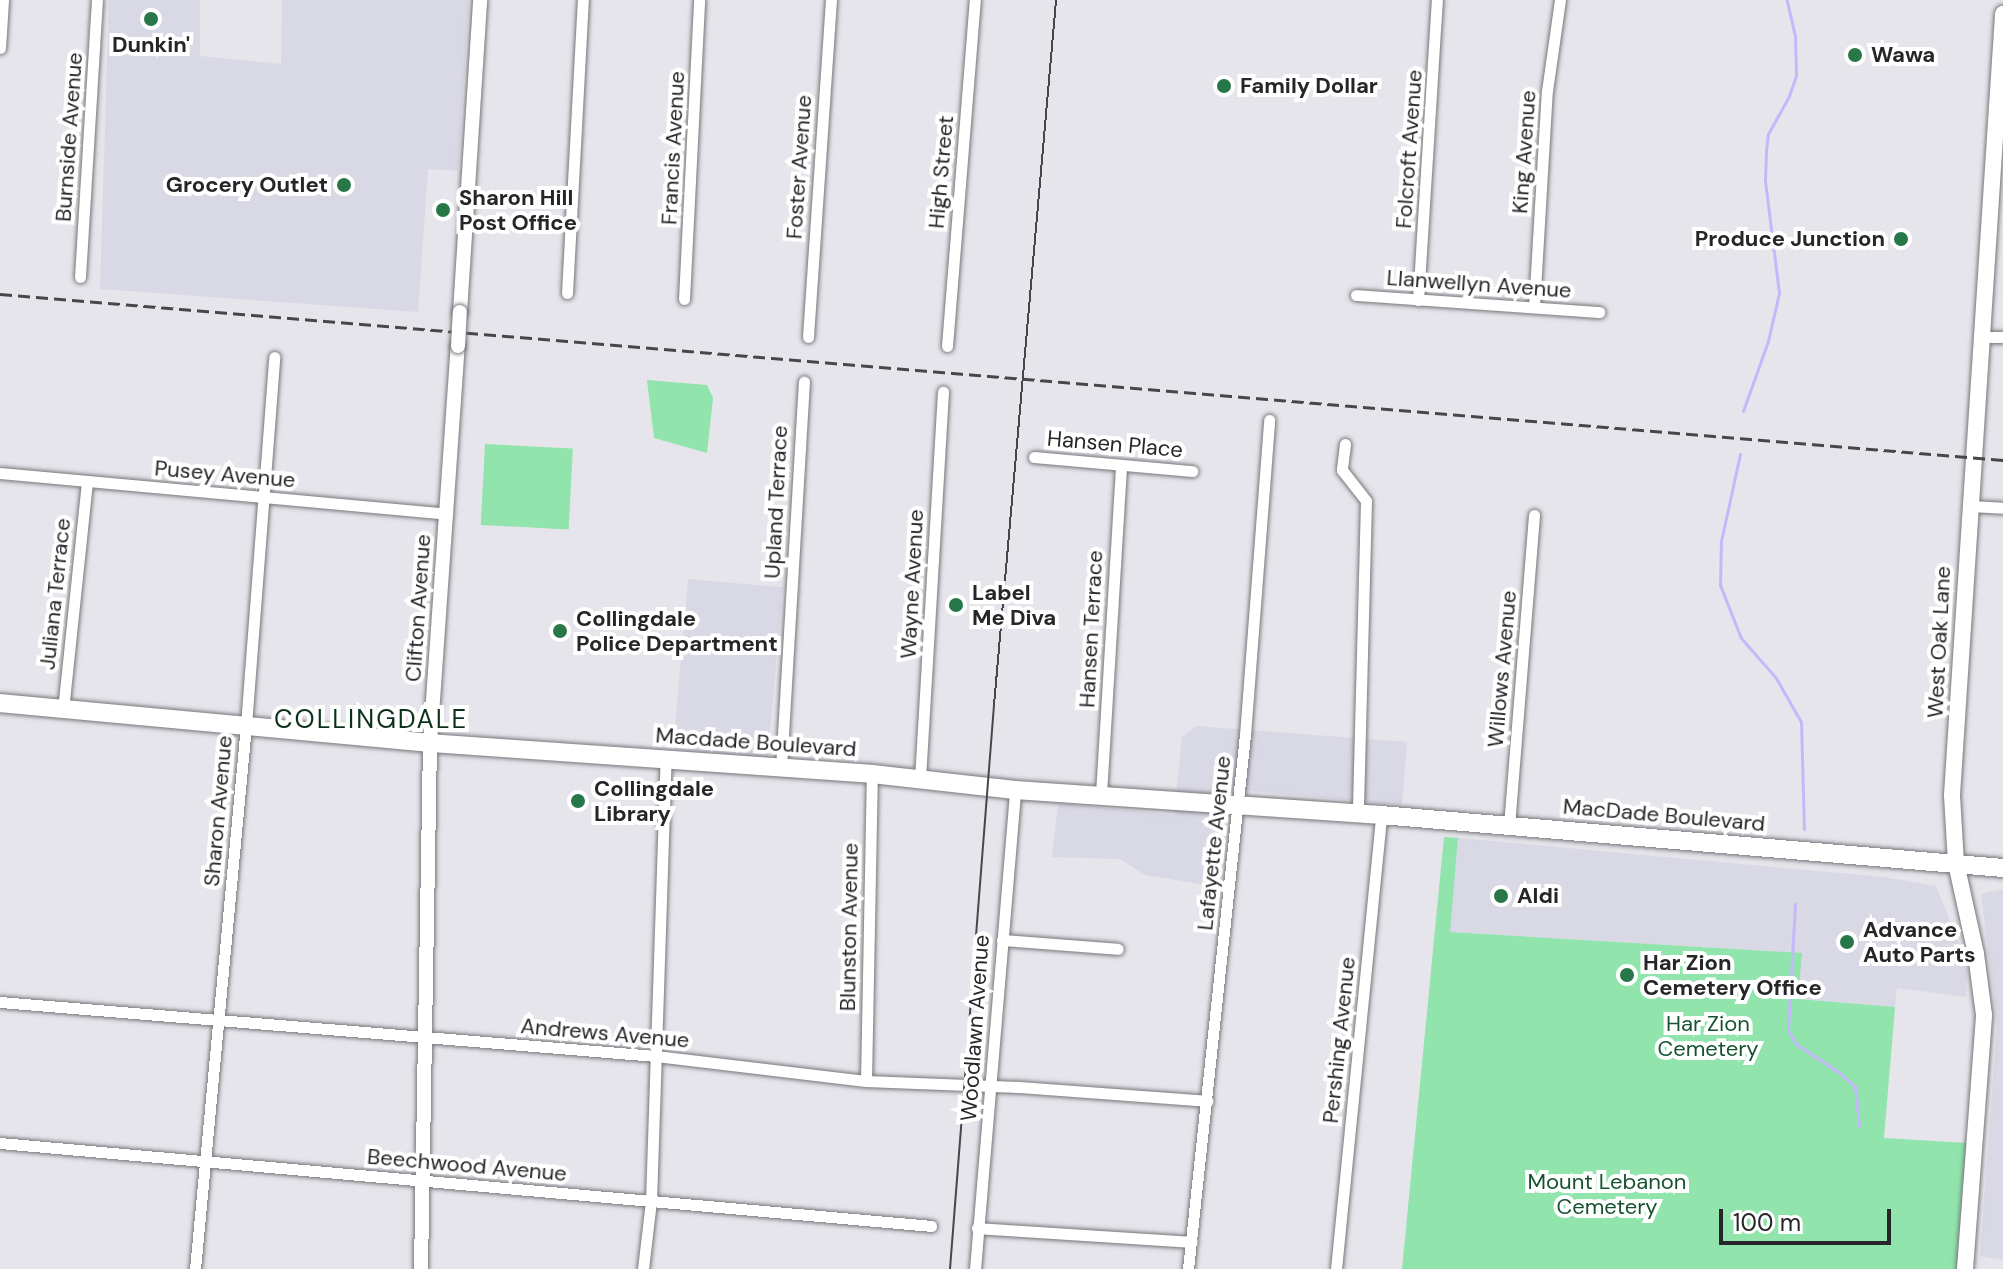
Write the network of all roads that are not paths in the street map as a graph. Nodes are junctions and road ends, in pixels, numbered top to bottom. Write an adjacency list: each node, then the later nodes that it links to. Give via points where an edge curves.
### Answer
1 (3, 0): 11 (street)
2 (97, 0): 13 (street, Burnside Avenue)
3 (480, 0): 37 (street, Clifton Avenue, bridge)
4 (583, 0): 14 (street)
5 (699, 0): 16 (street, Francis Avenue)
6 (831, 0): 20 (street, Foster Avenue)
7 (975, 0): 23 (street, High Street)
8 (1437, 0): 17 (street, Folcroft Avenue)
9 (1560, 0): 18 (street, King Avenue, via 1547,91)
10 (2003, 14): 12 (main road, West Oak Lane)
11 (0, 48)
12 (1998, 152): 21 (main road, West Oak Lane)
13 (80, 277)
14 (567, 293)
15 (1356, 295): 17 (street, Llanwellyn Avenue)
16 (684, 299)
17 (1418, 300): 18 (street, Llanwellyn Avenue)
18 (1534, 307): 19 (street, Llanwellyn Avenue)
19 (1599, 312)
20 (808, 337)
21 (1981, 337): 22 (street); 35 (main road, West Oak Lane)
22 (2003, 337)
23 (947, 346)
24 (274, 357): 34 (street, Sharon Avenue)
25 (804, 382): 44 (street, Upland Terrace)
26 (943, 392): 46 (street, Wayne Avenue)
27 (1269, 420): 49 (street, Lafayette Avenue)
28 (1345, 444): 50 (street, via 1342,470 1366,501)
29 (1034, 457): 30 (street, Hansen Place)
30 (1121, 466): 31 (street, Hansen Place); 48 (street, Hansen Terrace)
31 (1192, 471)
32 (0, 473): 33 (street, Pusey Avenue)
33 (87, 481): 34 (street, Pusey Avenue); 40 (street, Juliana Terrace)
34 (261, 498): 37 (street, Pusey Avenue); 41 (street, Sharon Avenue)
35 (1970, 506): 36 (street); 53 (main road, West Oak Lane, via 1952,795)
36 (2003, 508)
37 (447, 514): 42 (street, Clifton Avenue)
38 (1534, 515): 52 (street, Willows Avenue)
39 (0, 703): 40 (main road, Macdade Boulevard)
40 (63, 710): 41 (main road, Macdade Boulevard)
41 (246, 725): 42 (main road, Macdade Boulevard); 58 (street, Sharon Avenue)
42 (430, 743): 43 (main road, Macdade Boulevard); 59 (street, Clifton Avenue)
43 (666, 759): 44 (main road, Macdade Boulevard); 60 (street)
44 (781, 768): 45 (main road, Macdade Boulevard)
45 (872, 774): 46 (main road, Macdade Boulevard); 61 (street, Blunston Avenue)
46 (920, 779): 47 (main road, Macdade Boulevard)
47 (1015, 790): 48 (main road, Macdade Boulevard); 55 (street, Woodlawn Avenue)
48 (1101, 794): 49 (main road, Macdade Boulevard)
49 (1238, 804): 50 (main road, Macdade Boulevard); 63 (street, Lafayette Avenue)
50 (1358, 813): 51 (main road, Macdade Boulevard)
51 (1381, 815): 52 (main road, Macdade Boulevard); 76 (street, Pershing Avenue)
52 (1509, 826): 53 (main road, MacDade Boulevard)
53 (1956, 863): 54 (main road); 77 (main road, West Oak Lane, via 1984,1015)
54 (2003, 868)
55 (1002, 940): 56 (street); 62 (street, Woodlawn Avenue)
56 (1118, 949)
57 (0, 1002): 58 (street, Andrews Avenue)
58 (219, 1022): 59 (street, Andrews Avenue); 65 (street, Sharon Avenue)
59 (423, 1038): 60 (street, Andrews Avenue); 66 (street, Clifton Avenue)
60 (656, 1056): 61 (street, Andrews Avenue); 67 (street)
61 (866, 1081): 62 (street, Andrews Avenue)
62 (991, 1087): 63 (street, Andrews Avenue); 69 (street, Woodlawn Avenue)
63 (1207, 1101): 70 (street, Lafayette Avenue)
64 (0, 1143): 65 (street, Beechwood Avenue)
65 (206, 1162): 66 (street, Beechwood Avenue); 71 (street, Sharon Avenue)
66 (424, 1181): 67 (street, Beechwood Avenue); 72 (street, Clifton Avenue)
67 (651, 1201): 68 (street, Beechwood Avenue); 73 (street)
68 (931, 1226)
69 (977, 1228): 70 (street); 74 (street, Woodlawn Avenue)
70 (1192, 1242): 75 (street, Lafayette Avenue)
71 (195, 1269)
72 (421, 1269)
73 (643, 1269)
74 (975, 1269)
75 (1188, 1269)
76 (1336, 1269)
77 (1965, 1269)

